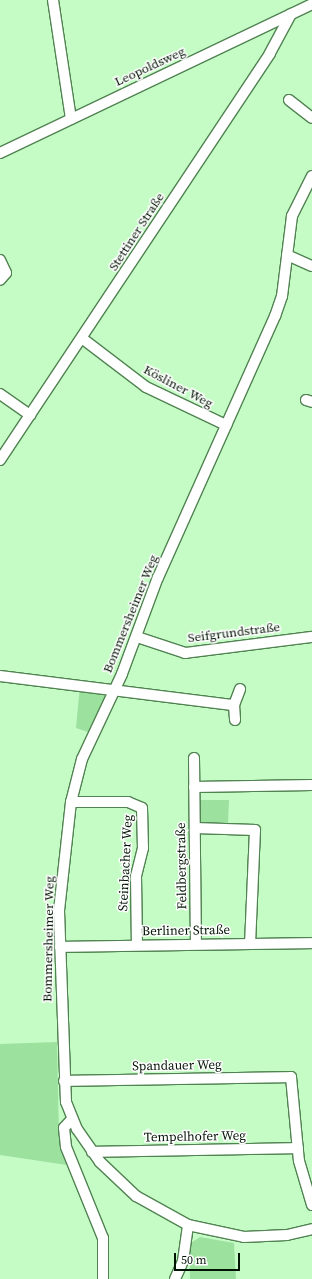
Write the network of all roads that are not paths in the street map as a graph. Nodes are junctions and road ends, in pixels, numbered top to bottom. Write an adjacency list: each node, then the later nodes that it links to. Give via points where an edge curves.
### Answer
1 (53, 0): 6 (street)
2 (312, 4): 3 (street, Leopoldsweg)
3 (291, 14): 6 (street, Leopoldsweg); 13 (street, Stettiner Straße, via 270,53)
4 (289, 100): 5 (street)
5 (312, 118)
6 (71, 119): 7 (street, Leopoldsweg)
7 (0, 153)
8 (312, 176): 9 (street, Bommersheimer Weg, via 292,216)
9 (287, 255): 11 (street); 16 (street, Bommersheimer Weg, via 278,309)
10 (1, 261): 12 (street, via 6,275)
11 (312, 266)
12 (0, 280)
13 (83, 339): 15 (street, Stettiner Straße); 16 (street, Kösliner Weg, via 146,387)
14 (0, 394): 15 (street)
15 (30, 415): 17 (street, Stettiner Straße)
16 (226, 425): 18 (street, Bommersheimer Weg, via 158,576)
17 (0, 460)
18 (138, 637): 19 (street, Seifgrundstraße, via 185,653); 21 (street, Bommersheimer Weg)
19 (312, 637)
20 (0, 676): 21 (street)
21 (114, 688): 23 (street); 28 (street, Bommersheimer Weg, via 82,759)
22 (240, 689): 23 (street)
23 (234, 705): 24 (street)
24 (235, 720)
25 (194, 758): 27 (street, Feldbergstraße)
26 (312, 785): 27 (street)
27 (194, 787): 29 (street, Feldbergstraße)
28 (71, 802): 33 (street, Steinbacher Weg, via 128,802 142,808 143,848 136,876); 34 (street, Bommersheimer Weg, via 61,882)
29 (195, 828): 30 (street, via 255,830); 32 (street, Feldbergstraße)
30 (250, 943): 31 (street, Berliner Straße); 32 (street, Berliner Straße)
31 (312, 943)
32 (196, 944): 33 (street, Berliner Straße)
33 (137, 945): 34 (street, Berliner Straße)
34 (60, 947): 35 (street, Bommersheimer Weg)
35 (64, 1081): 36 (street, Bommersheimer Weg); 37 (street, Spandauer Weg, via 291,1077)
36 (72, 1119): 38 (street, Bommersheimer Weg); 42 (street, via 64,1128 66,1147 103,1238)
37 (298, 1148): 38 (street, Tempelhofer Weg); 39 (street)
38 (92, 1152): 40 (street, Bommersheimer Weg, via 136,1196)
39 (312, 1204)
40 (188, 1225): 41 (street, Bommersheimer Weg, via 244,1237 287,1235); 43 (street, via 183,1261)
41 (312, 1229)
42 (103, 1279)
43 (175, 1279)

